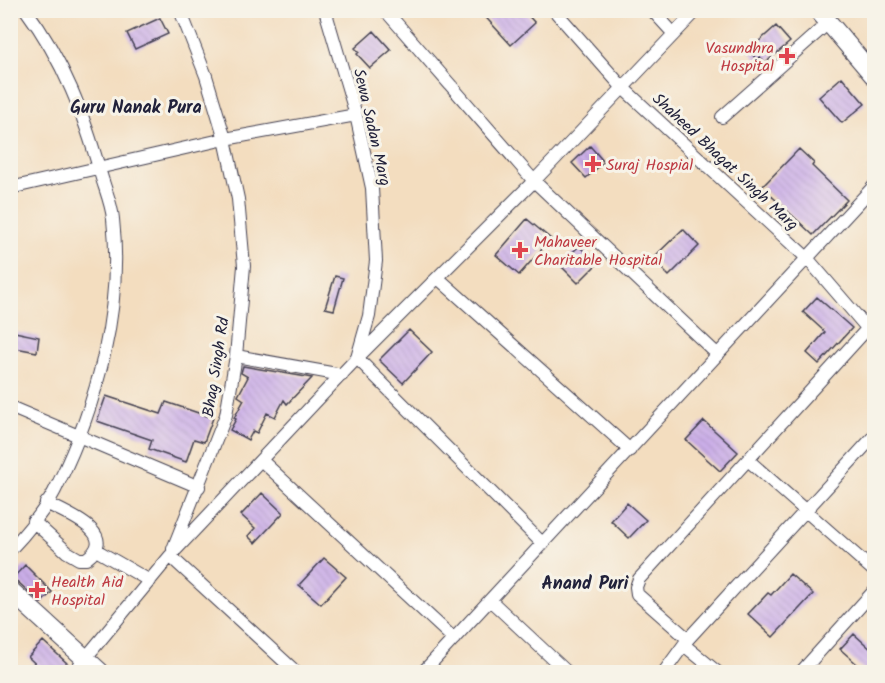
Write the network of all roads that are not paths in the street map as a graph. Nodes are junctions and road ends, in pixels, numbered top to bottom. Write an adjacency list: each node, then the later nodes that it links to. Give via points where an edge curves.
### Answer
1 (26, 10): 15 (street, via 62,66)
2 (180, 10): 14 (street, Bhag Singh Rd)
3 (325, 10): 12 (street, Sewa Sadan Marg)
4 (385, 10): 16 (street)
5 (554, 10): 11 (street, Shaheed Bhagat Singh Marg)
6 (652, 10): 9 (street)
7 (697, 10): 9 (street)
8 (823, 16): 10 (street); 13 (street)
9 (674, 34): 11 (street)
10 (874, 76)
11 (623, 88): 16 (street); 19 (street, Shaheed Bhagat Singh Marg)
12 (356, 115): 14 (street); 24 (street, Sewa Sadan Marg, via 372,188 376,261 369,316)
13 (722, 117)
14 (225, 140): 15 (street); 23 (street, Bhag Singh Rd, via 238,199 244,266)
15 (99, 168): 18 (street); 27 (street, via 113,218 115,269 100,378)
16 (534, 181): 20 (street); 22 (street)
17 (874, 186): 19 (street)
18 (10, 188)
19 (807, 258): 21 (street, Shaheed Bhagat Singh Marg); 22 (street)
20 (438, 278): 24 (street); 29 (street)
21 (871, 332): 31 (street)
22 (718, 355): 29 (street)
23 (236, 356): 25 (street); 32 (street, Bhag Singh Rd, via 226,415)
24 (357, 358): 25 (street); 36 (street)
25 (342, 375): 30 (street)
26 (10, 407): 27 (street)
27 (78, 436): 32 (street); 33 (street, via 58,485)
28 (874, 436): 34 (street)
29 (630, 450): 36 (street)
30 (261, 460): 39 (street); 45 (street)
31 (748, 460): 34 (street); 46 (street, via 639,579 636,587 637,594)
32 (199, 487): 39 (street, Bhag Singh Rd)
33 (46, 503): 35 (street); 38 (street, via 92,530 98,537)
34 (806, 511): 40 (street); 46 (street)
35 (33, 521): 37 (street); 38 (street, via 74,557 86,559)
36 (543, 544): 44 (street)
37 (10, 550)
38 (96, 550): 41 (street)
39 (170, 556): 41 (street); 49 (street)
40 (874, 571)
41 (150, 581): 47 (street)
42 (10, 590): 47 (street)
43 (874, 591): 54 (street)
44 (490, 600): 45 (street); 51 (street)
45 (454, 639): 50 (street)
46 (686, 642): 52 (street); 53 (street)
47 (80, 666): 48 (street)
48 (100, 672)
49 (296, 672)
50 (423, 672)
51 (567, 672)
52 (664, 672)
53 (717, 672)
54 (801, 672)

